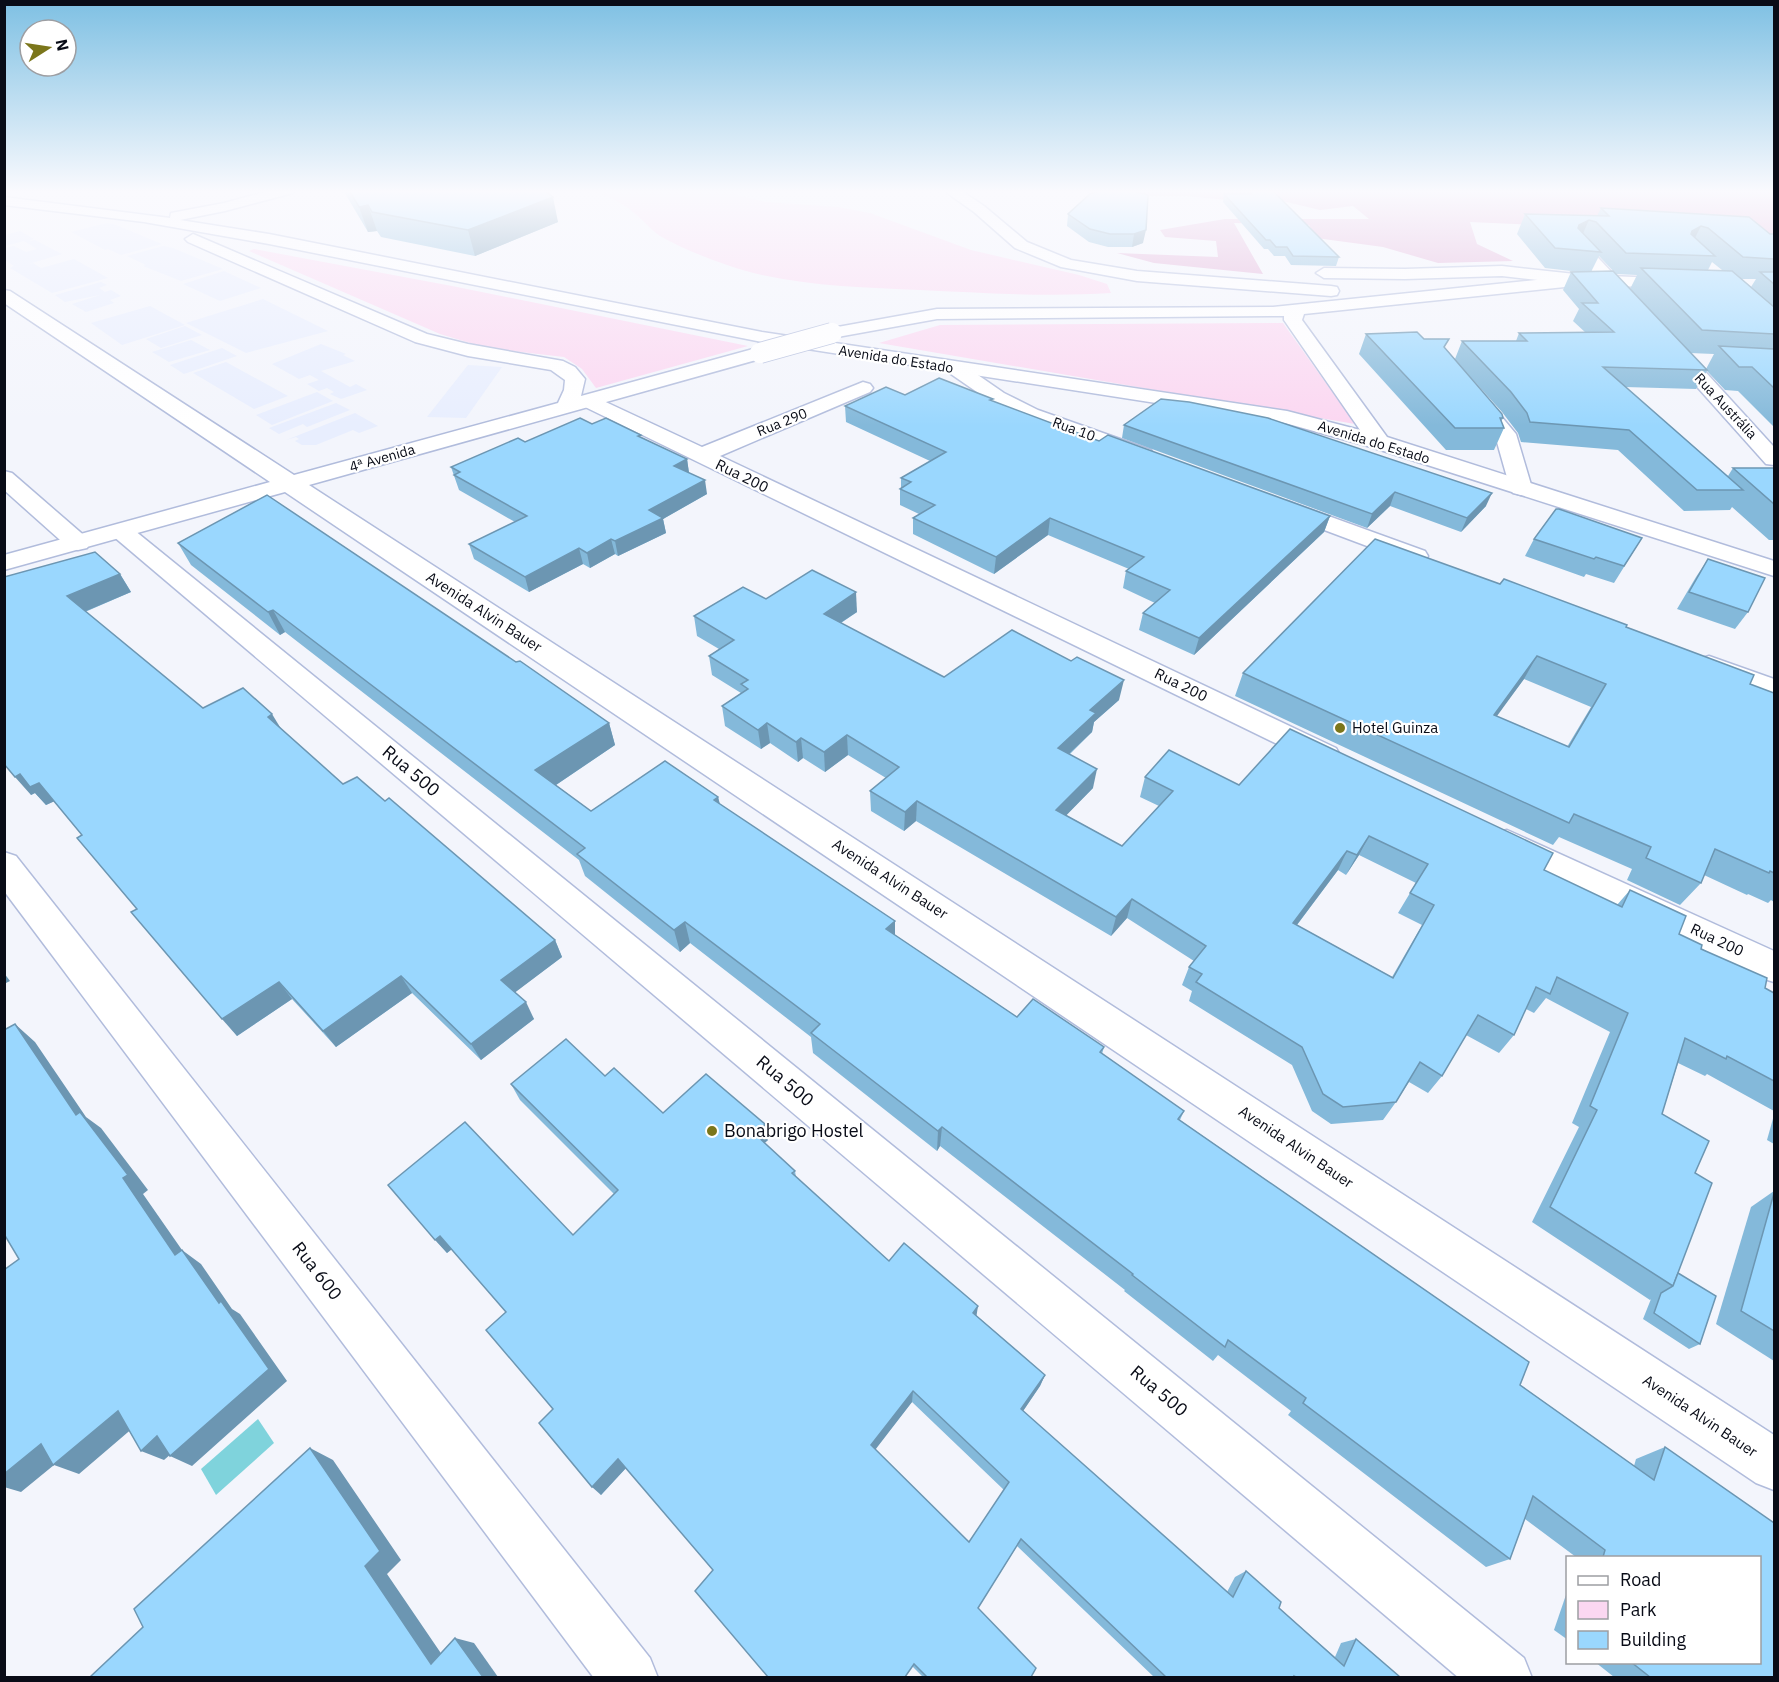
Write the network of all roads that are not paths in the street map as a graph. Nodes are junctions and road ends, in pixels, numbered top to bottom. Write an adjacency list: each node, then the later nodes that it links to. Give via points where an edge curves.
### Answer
1 (260, 268): 21 (main road, via 421,338 556,364 575,379)
2 (420, 268): 17 (main road, Avenida do Estado, via 707,327)
3 (1090, 268): 8 (main road, via 1326,291 1378,291 1493,279)
4 (1347, 268): 7 (main road)
5 (1599, 268): 9 (main road)
6 (1324, 273): 7 (main road)
7 (1353, 274): 8 (main road, via 1502,271)
8 (1584, 280): 9 (main road); 12 (main road, 4ª Avenida)
9 (1610, 280): 10 (main road); 13 (main road)
10 (1691, 284)
11 (4, 295): 27 (main road, Avenida Alvin Bauer)
12 (1298, 310): 20 (main road, 4ª Avenida, bridge, via 969,313 897,320 832,333); 22 (main road, via 1293,320)
13 (1644, 317)
14 (1660, 334): 15 (main road, Rua Austrália)
15 (1683, 360): 16 (main road); 24 (main road, Rua Austrália)
16 (1706, 361)
17 (955, 368): 22 (main road, Avenida do Estado, via 1287,417); 25 (main road, Rua 10, via 998,398 1031,414)
18 (1463, 383): 28 (main road, via 1505,435)
19 (863, 388): 23 (main road, Rua 290)
20 (588, 401): 21 (main road, 4ª Avenida); 23 (main road, Rua 200)
21 (566, 407): 27 (main road, 4ª Avenida)
22 (1379, 442): 28 (main road, Avenida do Estado)
23 (700, 456): 37 (main road, Rua 200)
24 (1774, 459)
25 (1162, 462)
26 (4, 478): 31 (main road)
27 (289, 484): 30 (main road, 4ª Avenida); 41 (main road, Avenida Alvin Bauer)
28 (1521, 488): 34 (main road, Avenida do Estado)
29 (1271, 502): 33 (main road)
30 (121, 531): 31 (main road, 4ª Avenida); 43 (main road, Rua 500)
31 (78, 543): 32 (main road, 4ª Avenida)
32 (4, 563)
33 (1438, 564)
34 (1774, 569)
35 (1685, 656): 36 (main road)
36 (1774, 689)
37 (1348, 766)
38 (1486, 832): 40 (main road, Rua 200)
39 (4, 865): 42 (main road, Rua 600)
40 (1774, 967)
41 (1774, 1465)
42 (630, 1677)
43 (1504, 1677)

